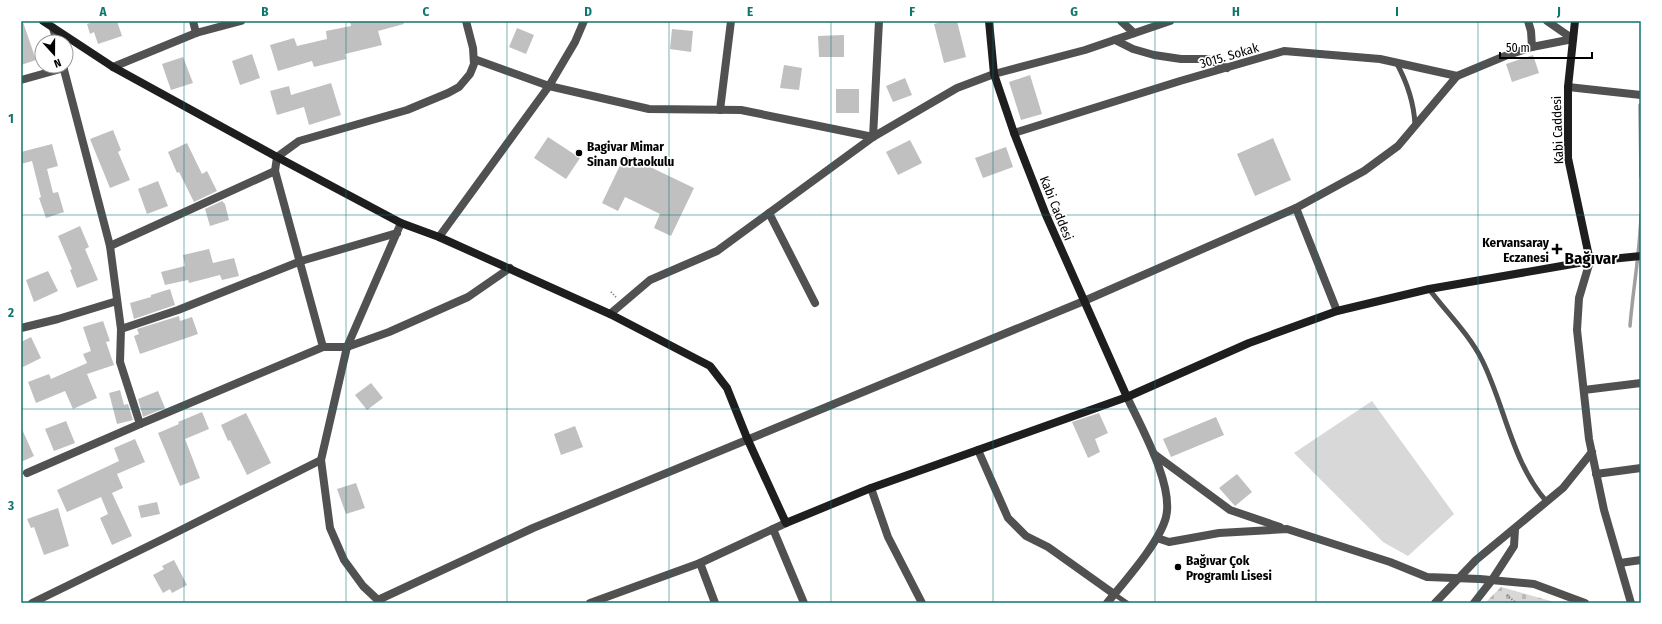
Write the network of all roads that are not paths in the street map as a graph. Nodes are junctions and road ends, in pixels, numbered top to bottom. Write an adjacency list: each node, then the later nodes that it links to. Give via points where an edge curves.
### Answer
1 (43, 21): 14 (street)
2 (193, 21): 15 (street)
3 (241, 21): 15 (street)
4 (466, 21): 21 (street)
5 (584, 21): 30 (street, via 575,42)
6 (731, 21): 33 (street)
7 (879, 21): 36 (street)
8 (989, 21): 27 (street, Kabi Caddesi)
9 (1121, 21): 16 (street)
10 (1170, 21): 16 (street)
11 (1528, 21): 20 (street)
12 (1547, 21): 18 (street)
13 (1575, 21): 18 (street, Kabi Caddesi)
14 (54, 28): 17 (street); 23 (street)
15 (196, 33): 23 (street)
16 (1134, 33): 19 (street)
17 (55, 34)
18 (1573, 39): 20 (street); 31 (street, Kabi Caddesi)
19 (1115, 40): 24 (street, via 1154,55 1208,59); 27 (street)
20 (1532, 47): 28 (street)
21 (474, 59): 30 (street); 37 (street, via 470,74 459,87 448,93 407,110 299,141)
22 (1396, 62): 24 (street, 3015. Sokak, via 1380,58 1284,51); 28 (street, 3015. Sokak); 34 (lane, via 1412,101)
23 (113, 67): 37 (street)
24 (1227, 68): 35 (street, 3015. Sokak)
25 (41, 74): 29 (street)
26 (66, 74): 44 (street)
27 (994, 74): 35 (street, Kabi Caddesi); 36 (street, via 957,88)
28 (1457, 76): 34 (street)
29 (21, 80)
30 (548, 86): 33 (street, via 649,109); 43 (street)
31 (1568, 87): 32 (street); 47 (street, Kabi Caddesi, via 1568,158)
32 (1641, 95)
33 (720, 110): 36 (street, via 741,110)
34 (1415, 127): 39 (street, via 1398,146 1364,171)
35 (1014, 134): 51 (street, Kabi Caddesi)
36 (873, 137): 40 (street)
37 (277, 157): 38 (street); 41 (street)
38 (275, 171): 44 (street); 46 (street)
39 (1296, 208): 51 (street); 53 (street)
40 (769, 213): 52 (street); 54 (street, via 717,251 650,280)
41 (401, 223): 42 (street); 43 (street)
42 (397, 233): 46 (street); 58 (street)
43 (439, 237): 48 (street)
44 (110, 246): 50 (street)
45 (1641, 256): 47 (street)
46 (300, 261): 56 (street, via 178,310); 57 (street)
47 (1590, 262): 49 (street); 60 (street, via 1580,298 1577,330)
48 (510, 268): 54 (street); 58 (street, via 468,296 389,332)
49 (1429, 289): 53 (street); 72 (lane, via 1482,359 1526,473 1538,493)
50 (117, 301): 55 (street); 56 (street)
51 (1084, 301): 61 (street, Kabi Caddesi); 63 (street)
52 (815, 303)
53 (1337, 311): 61 (street, via 1249,343)
54 (610, 314): 63 (street, via 710,366 727,388)
55 (21, 328)
56 (120, 329): 62 (street, via 120,362)
57 (324, 347): 58 (street); 62 (street)
58 (347, 347): 67 (street)
59 (1641, 382): 60 (street)
60 (1584, 390): 65 (street)
61 (1127, 397): 64 (street); 66 (street)
62 (140, 424): 69 (street)
63 (747, 438): 73 (street); 84 (street, via 533,528)
64 (978, 450): 71 (street); 83 (street, via 1008,518 1026,536 1048,548)
65 (1592, 452): 70 (street); 72 (street, via 1563,488)
66 (1153, 453): 75 (street, via 1230,510); 77 (street, via 1167,492 1166,517)
67 (320, 460): 84 (street, via 330,528 344,560 363,586); 86 (street)
68 (1641, 468): 70 (street)
69 (27, 473)
70 (1596, 474): 79 (street)
71 (871, 488): 73 (street); 89 (street, via 888,537)
72 (1547, 502): 76 (street)
73 (786, 523): 74 (street)
74 (773, 529): 80 (street); 88 (street)
75 (1287, 529): 77 (street, via 1219,533 1168,542); 81 (street, via 1390,562 1427,577)
76 (1515, 529): 81 (street, via 1476,560); 82 (street, via 1514,546)
77 (1157, 538): 83 (street)
78 (1641, 560): 79 (street)
79 (1620, 562): 95 (street)
80 (700, 563): 85 (street); 87 (street)
81 (1458, 579): 82 (street); 92 (street)
82 (1492, 580): 93 (street); 94 (street, via 1534,584)
83 (1114, 594): 90 (street); 91 (lane)
84 (379, 601)
85 (595, 602)
86 (32, 603)
87 (715, 603)
88 (804, 603)
89 (922, 603)
90 (1107, 603)
91 (1127, 603)
92 (1434, 603)
93 (1474, 603)
94 (1586, 603)
95 (1630, 603)

